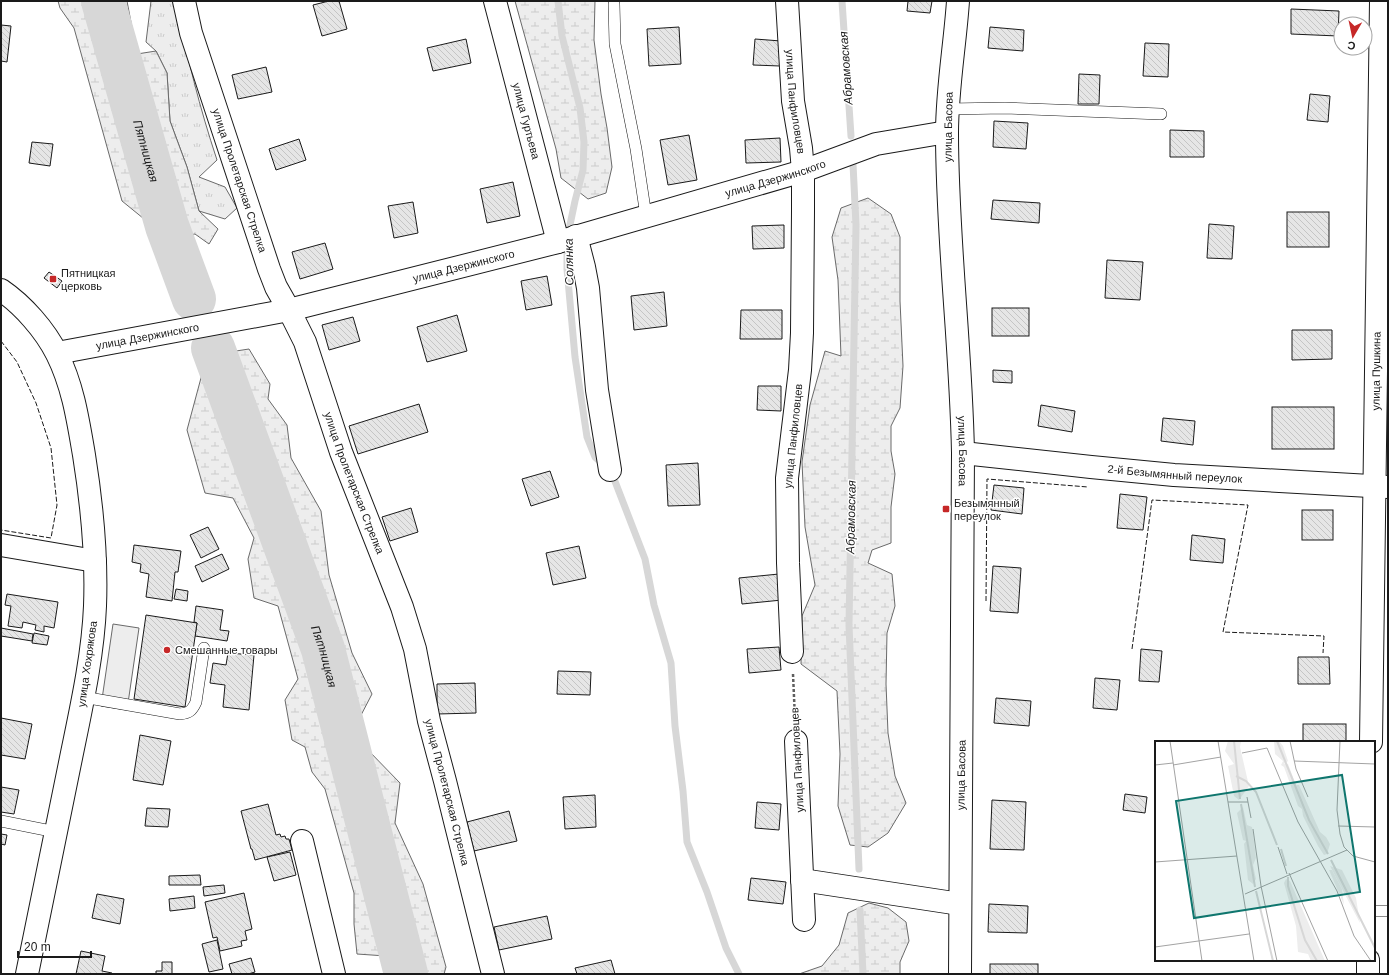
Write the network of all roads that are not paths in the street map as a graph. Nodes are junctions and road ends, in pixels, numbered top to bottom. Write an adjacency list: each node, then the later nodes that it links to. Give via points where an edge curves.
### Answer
1 (184, 1): 14 (street, улица Пролетарская Стрелка, via 191,33 269,269)
2 (495, 1): 12 (street, улица Гуртьева)
3 (787, 1): 10 (street, улица Панфиловцев, via 793,101)
4 (958, 1): 7 (street, улица Басова)
5 (1381, 1): 18 (street, улица Пушкина)
6 (614, 4): 11 (lane, via 615,44 636,149)
7 (948, 109): 8 (lane, via 1006,108); 9 (street, улица Басова)
8 (1161, 114)
9 (947, 132): 10 (street, улица Дзержинского, via 876,144); 16 (street, улица Басова)
10 (803, 171): 11 (street, улица Дзержинского); 22 (street, улица Панфиловцев, via 802,333 787,478)
11 (646, 216): 12 (street, улица Дзержинского)
12 (567, 239): 14 (street, улица Дзержинского); 17 (street, улица Гуртьева, via 584,267 588,288 597,390)
13 (1, 290): 15 (street, via 15,299 39,326)
14 (289, 310): 15 (street, улица Дзержинского); 37 (street, улица Пролетарская Стрелка, via 305,342 341,452 402,607 415,649 429,721)
15 (57, 353): 20 (street, улица Хохрякова, via 71,387 79,425 90,496)
16 (963, 453): 18 (street, 2-й Безымянный переулок, via 1166,474); 30 (street, улица Басова)
17 (610, 470)
18 (1381, 486): 25 (street, улица Пушкина)
19 (1, 545): 20 (street)
20 (95, 561): 23 (street, улица Хохрякова, via 95,607)
21 (204, 648): 23 (lane, via 196,702 193,710 186,714)
22 (792, 652)
23 (83, 697): 27 (street, улица Хохрякова)
24 (796, 741): 29 (street, улица Панфиловцев)
25 (1371, 741)
26 (1, 821): 27 (lane)
27 (56, 832): 35 (street, улица Хохрякова)
28 (302, 841): 36 (street)
29 (802, 880): 30 (street); 33 (street, улица Панфиловцев)
30 (960, 904): 38 (street, улица Басова)
31 (1375, 911): 32 (lane)
32 (1388, 911)
33 (804, 920)
34 (1368, 961): 39 (street)
35 (28, 974)
36 (334, 974)
37 (493, 974)
38 (960, 974)
39 (1368, 974)

